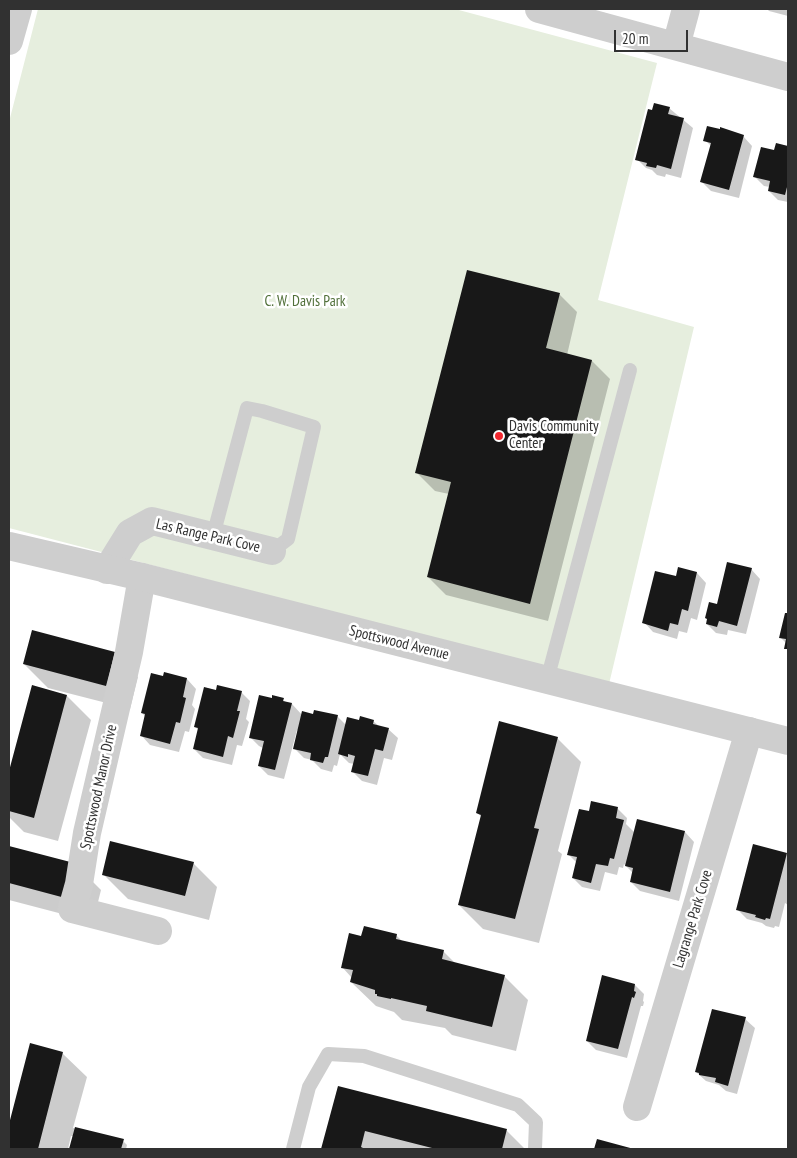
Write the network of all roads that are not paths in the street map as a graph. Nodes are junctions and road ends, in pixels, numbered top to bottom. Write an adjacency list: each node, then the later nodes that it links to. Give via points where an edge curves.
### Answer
1 (18, 9): 4 (street)
2 (539, 9): 5 (street)
3 (686, 9): 5 (street)
4 (9, 42)
5 (676, 46): 6 (street)
6 (788, 77)
7 (630, 370): 13 (lane)
8 (213, 536): 10 (street, Las Range Park Cove); 10 (lane, via 248,408 262,411 314,427 288,539); 11 (street, Las Range Park Cove, via 152,521 130,533)
9 (9, 546): 11 (street, Spottswood Avenue)
10 (272, 551)
11 (107, 570): 12 (street, Spottswood Avenue)
12 (142, 578): 13 (street, Spottswood Avenue); 16 (street, Spottswood Manor Drive, via 130,652 86,833 80,884 72,909)
13 (546, 680): 14 (street, Spottswood Avenue)
14 (749, 731): 15 (street, Spottswood Avenue); 17 (street, Lagrange Park Cove)
15 (788, 741)
16 (158, 930)
17 (637, 1107)
18 (293, 1149): 19 (lane, via 309,1087 328,1054 364,1056 518,1105 536,1122)
19 (535, 1149)

